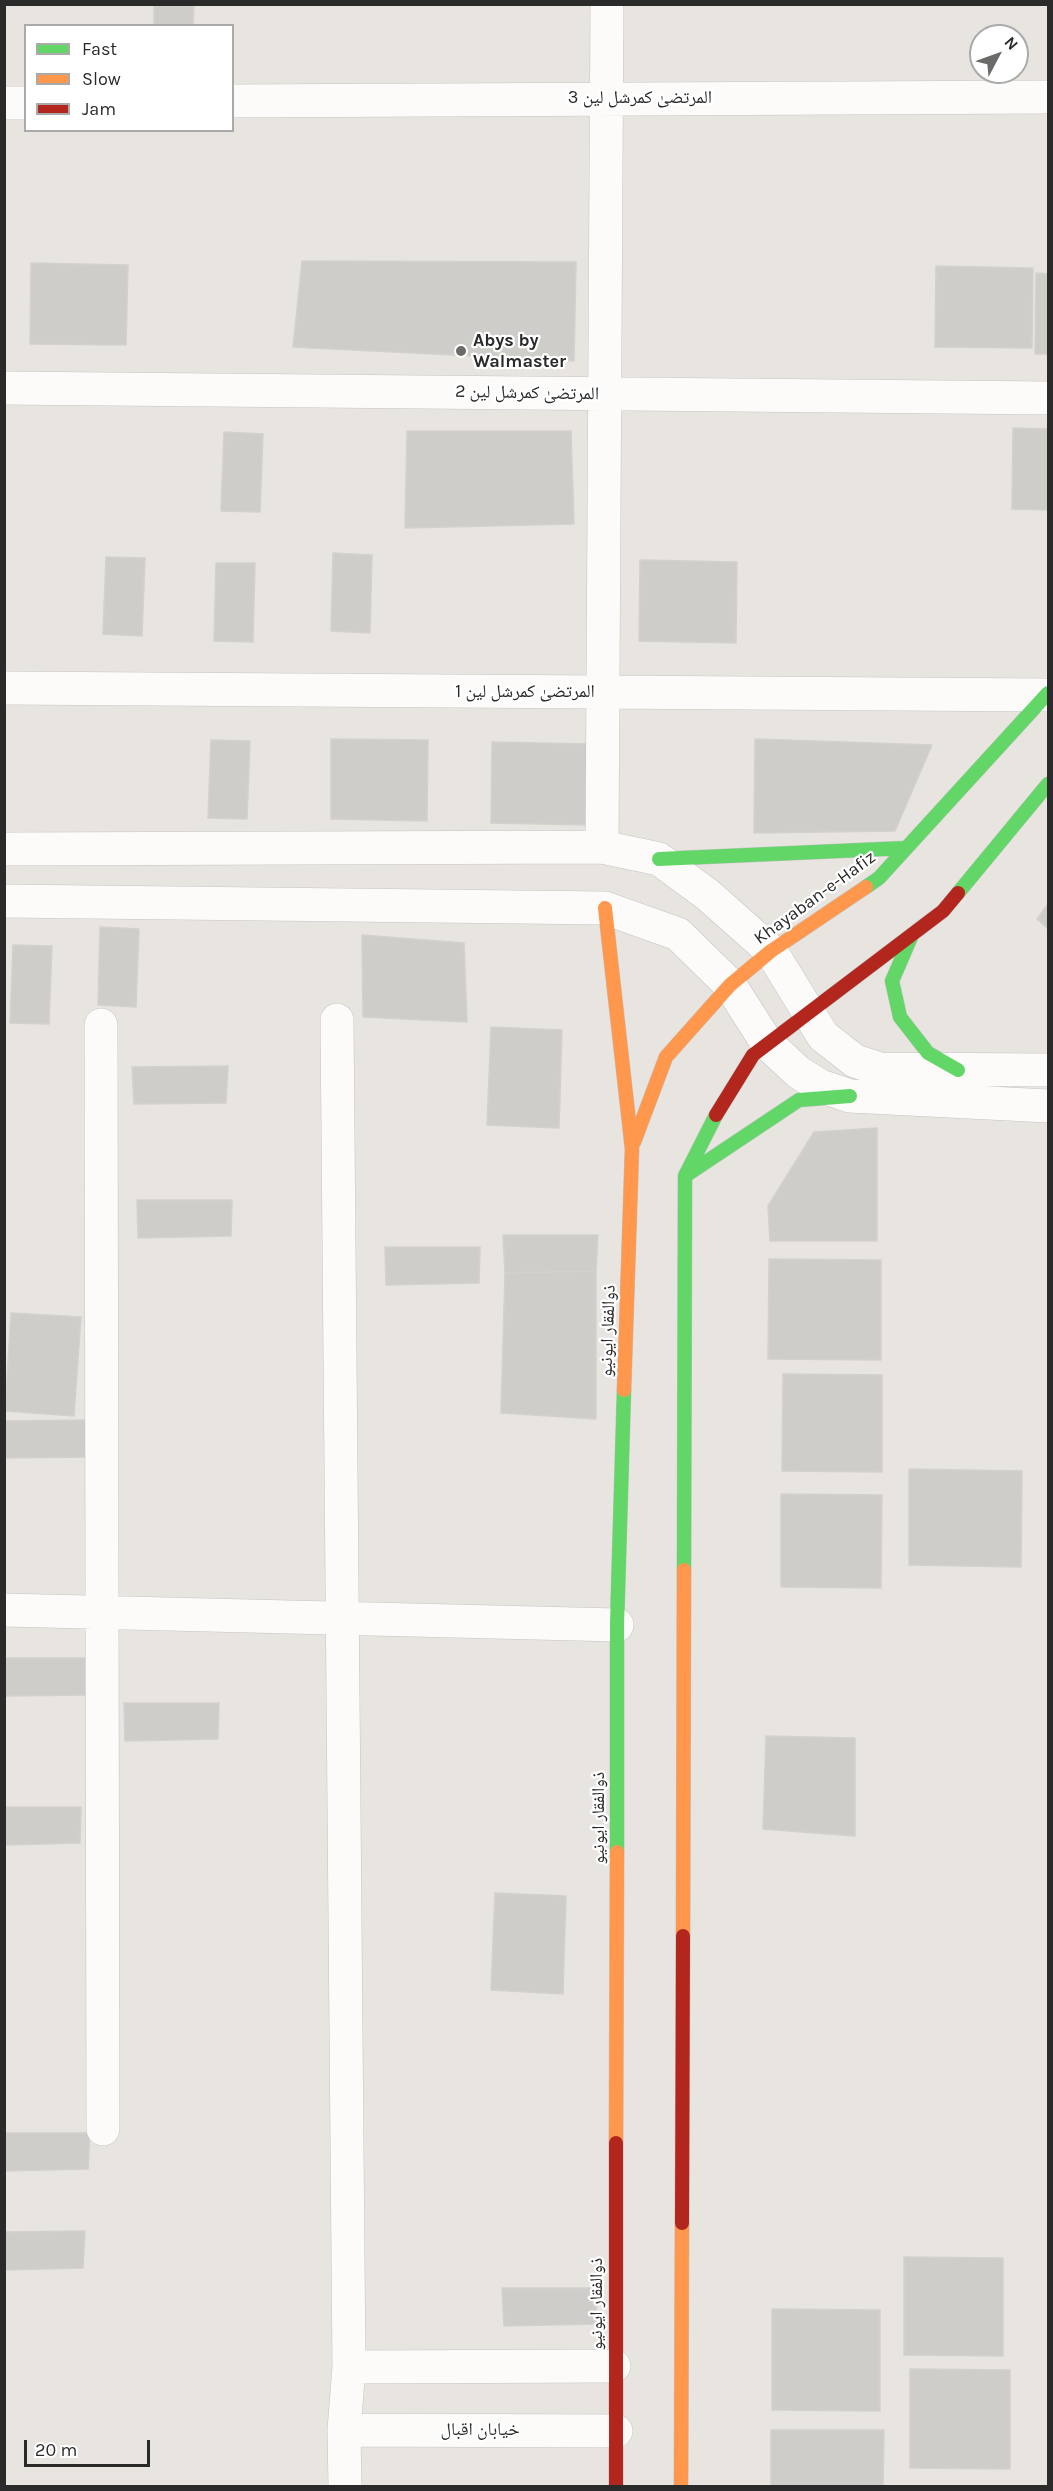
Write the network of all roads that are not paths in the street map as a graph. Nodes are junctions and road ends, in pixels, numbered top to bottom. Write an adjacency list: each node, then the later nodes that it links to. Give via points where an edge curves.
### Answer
1 (607, 4): 3 (street)
2 (1048, 97): 3 (street, المرتضیٰ کمرشل لین 3)
3 (607, 98): 4 (street, المرتضیٰ کمرشل لین 3); 8 (street)
4 (234, 101)
5 (4, 103): 6 (street)
6 (24, 103)
7 (4, 388): 8 (street, المرتضیٰ کمرشل لین 2)
8 (605, 394): 9 (street, المرتضیٰ کمرشل لین 2); 11 (street)
9 (1048, 398)
10 (4, 688): 11 (street, المرتضیٰ کمرشل لین 1)
11 (602, 692): 12 (street, المرتضیٰ کمرشل لین 1); 14 (street)
12 (1047, 694): 15 (street, Khayaban-e-Hafiz)
13 (1048, 784): 20 (street, via 943,911)
14 (602, 847): 16 (street); 17 (street)
15 (906, 848): 17 (street); 21 (street, Khayaban-e-Hafiz, via 879,878)
16 (4, 849)
17 (659, 859): 21 (street, via 708,895)
18 (4, 900): 19 (street)
19 (605, 908): 22 (street, via 678,934); 32 (street)
20 (911, 935): 23 (street); 27 (street, via 892,981 900,1017 928,1053)
21 (771, 951): 22 (street, Khayaban-e-Hafiz); 23 (street)
22 (730, 985): 26 (street); 32 (street, Khayaban-e-Hafiz, via 666,1057)
23 (809, 1011): 26 (street); 27 (street, via 823,1036 855,1061 880,1069)
24 (337, 1020): 36 (street)
25 (101, 1025): 35 (street)
26 (767, 1043): 29 (street, via 798,1072 820,1086); 33 (street, via 753,1055)
27 (958, 1070): 28 (street); 30 (street)
28 (1048, 1070)
29 (850, 1096): 30 (street); 33 (street, via 799,1100)
30 (963, 1102): 31 (street)
31 (1048, 1106)
32 (632, 1149): 37 (street, ذوالفقار ایونیو)
33 (685, 1176): 45 (street)
34 (4, 1610): 35 (street)
35 (103, 1613): 36 (street); 38 (street)
36 (341, 1618): 37 (street); 40 (street)
37 (617, 1625): 39 (street, ذوالفقار ایونیو)
38 (103, 2129)
39 (615, 2366): 40 (street); 42 (street, ذوالفقار ایونیو)
40 (349, 2367): 41 (street)
41 (344, 2430): 42 (street, خیابان اقبال); 43 (street)
42 (616, 2431): 44 (street, ذوالفقار ایونیو)
43 (345, 2487)
44 (616, 2487)
45 (681, 2487)

